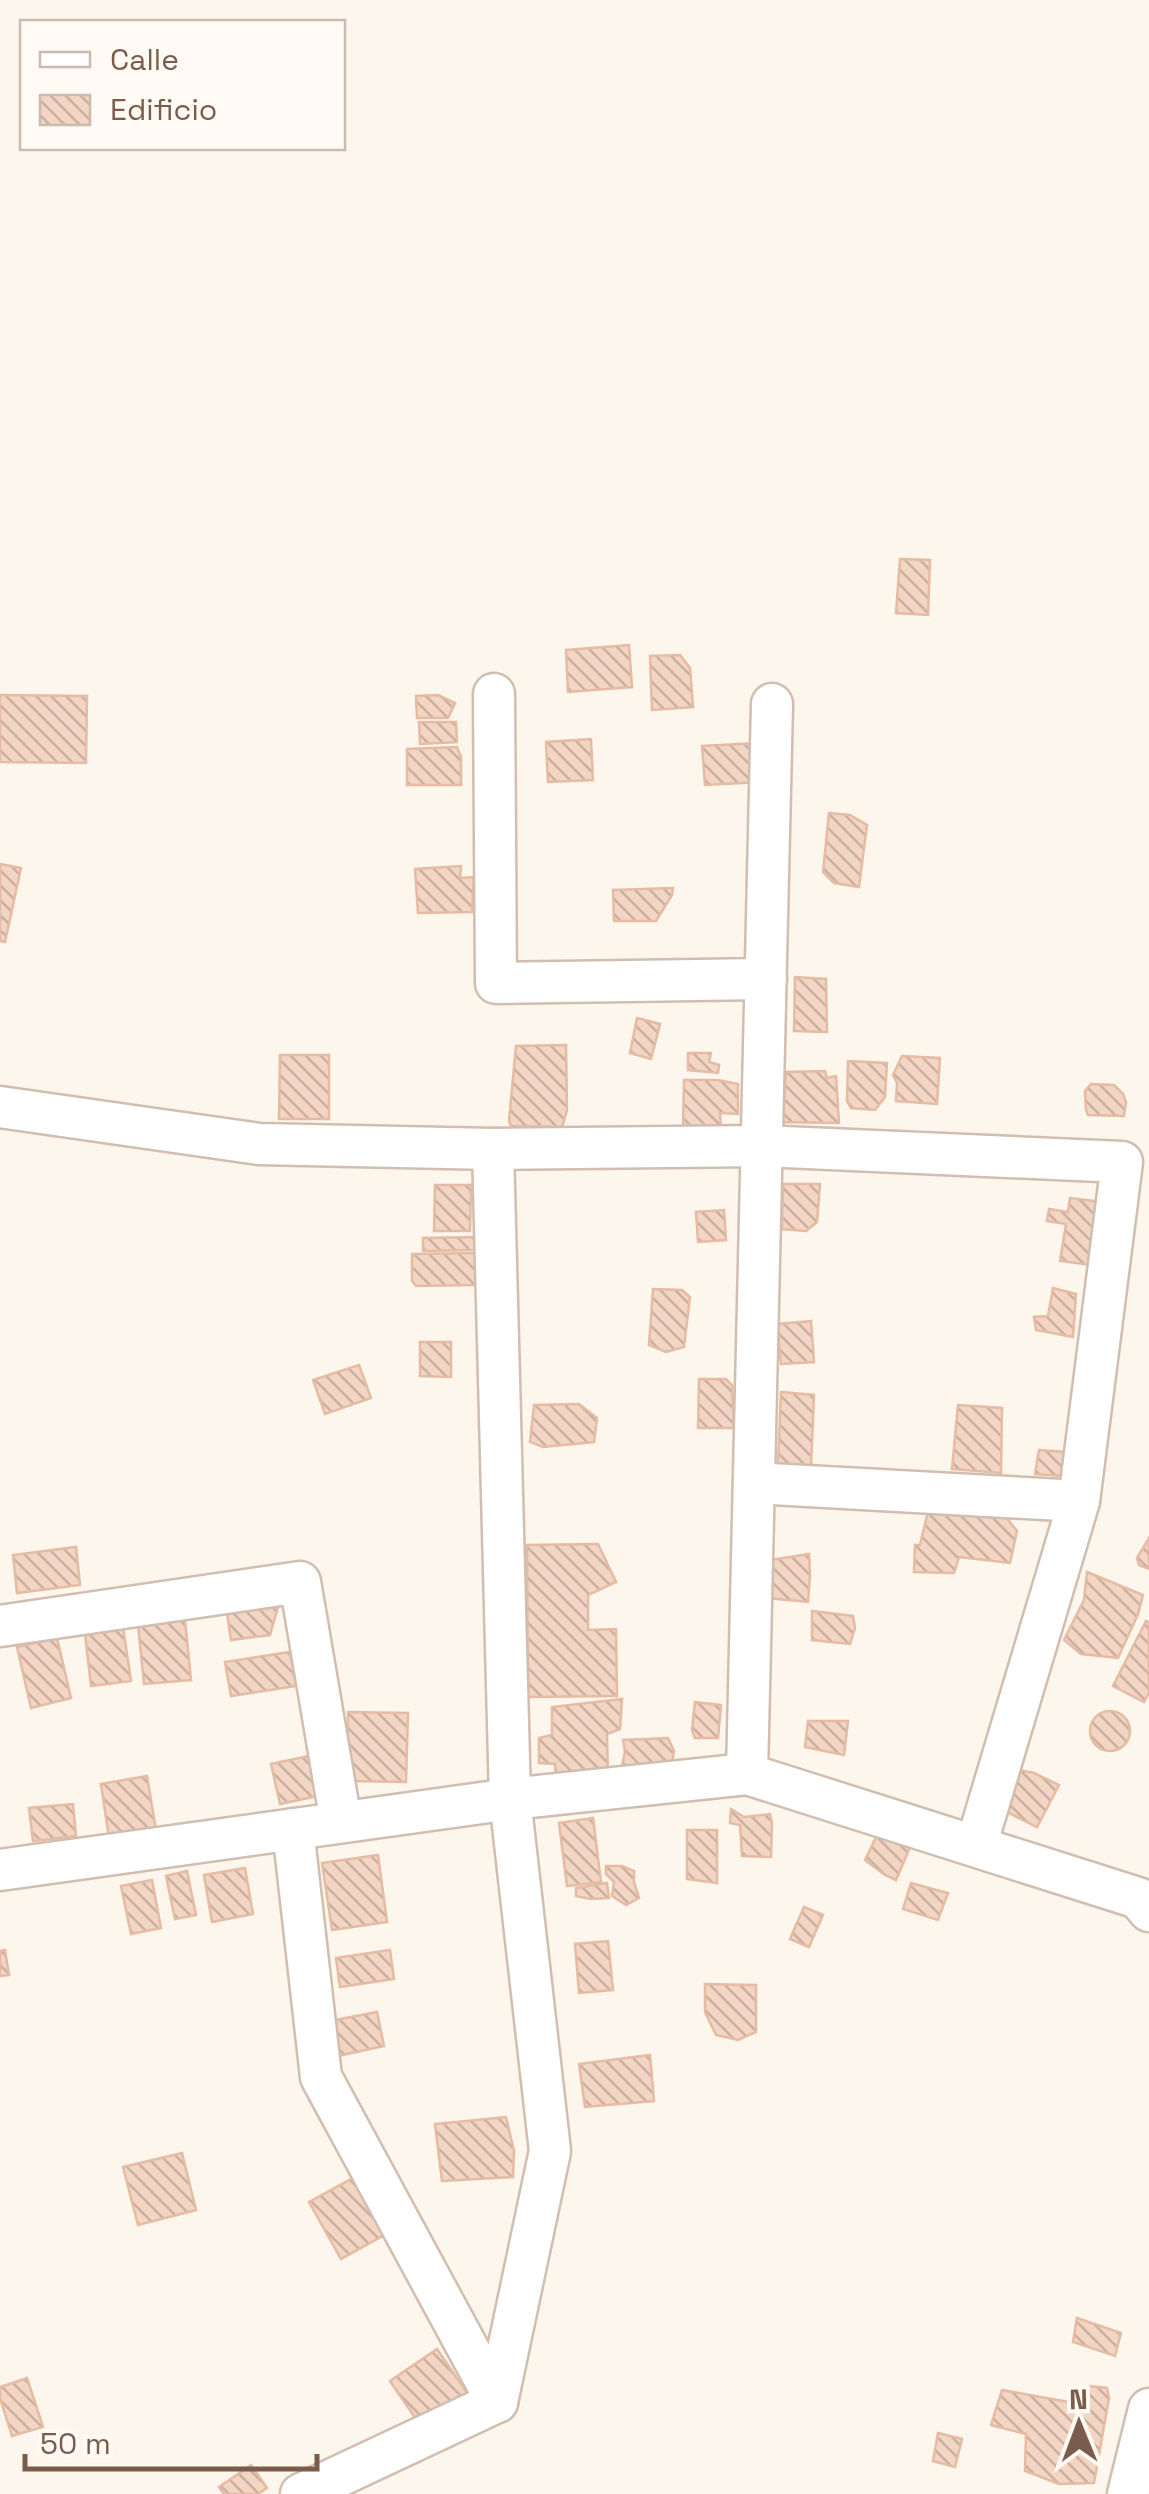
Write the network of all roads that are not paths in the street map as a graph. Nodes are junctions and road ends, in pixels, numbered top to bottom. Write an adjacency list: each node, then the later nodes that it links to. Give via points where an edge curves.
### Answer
1 (494, 694): 3 (street, via 496,984)
2 (772, 704): 3 (street)
3 (766, 979): 5 (street)
4 (0, 1107): 6 (street, via 259,1144)
5 (761, 1146): 6 (street); 7 (street); 8 (street, via 1122,1162)
6 (494, 1149): 11 (street)
7 (754, 1482): 8 (street); 10 (street)
8 (1080, 1501): 14 (street)
9 (0, 1626): 12 (street, via 300,1582)
10 (747, 1774): 11 (street); 14 (street)
11 (510, 1799): 12 (street); 17 (street, via 550,2152)
12 (341, 1822): 13 (street)
13 (293, 1829): 15 (street); 17 (street, via 321,2078)
14 (976, 1846): 16 (street, via 1138,1898)
15 (0, 1870)
16 (1149, 1911)
17 (497, 2402): 19 (street)
18 (1149, 2410): 20 (street)
19 (302, 2494)
20 (1128, 2494)

